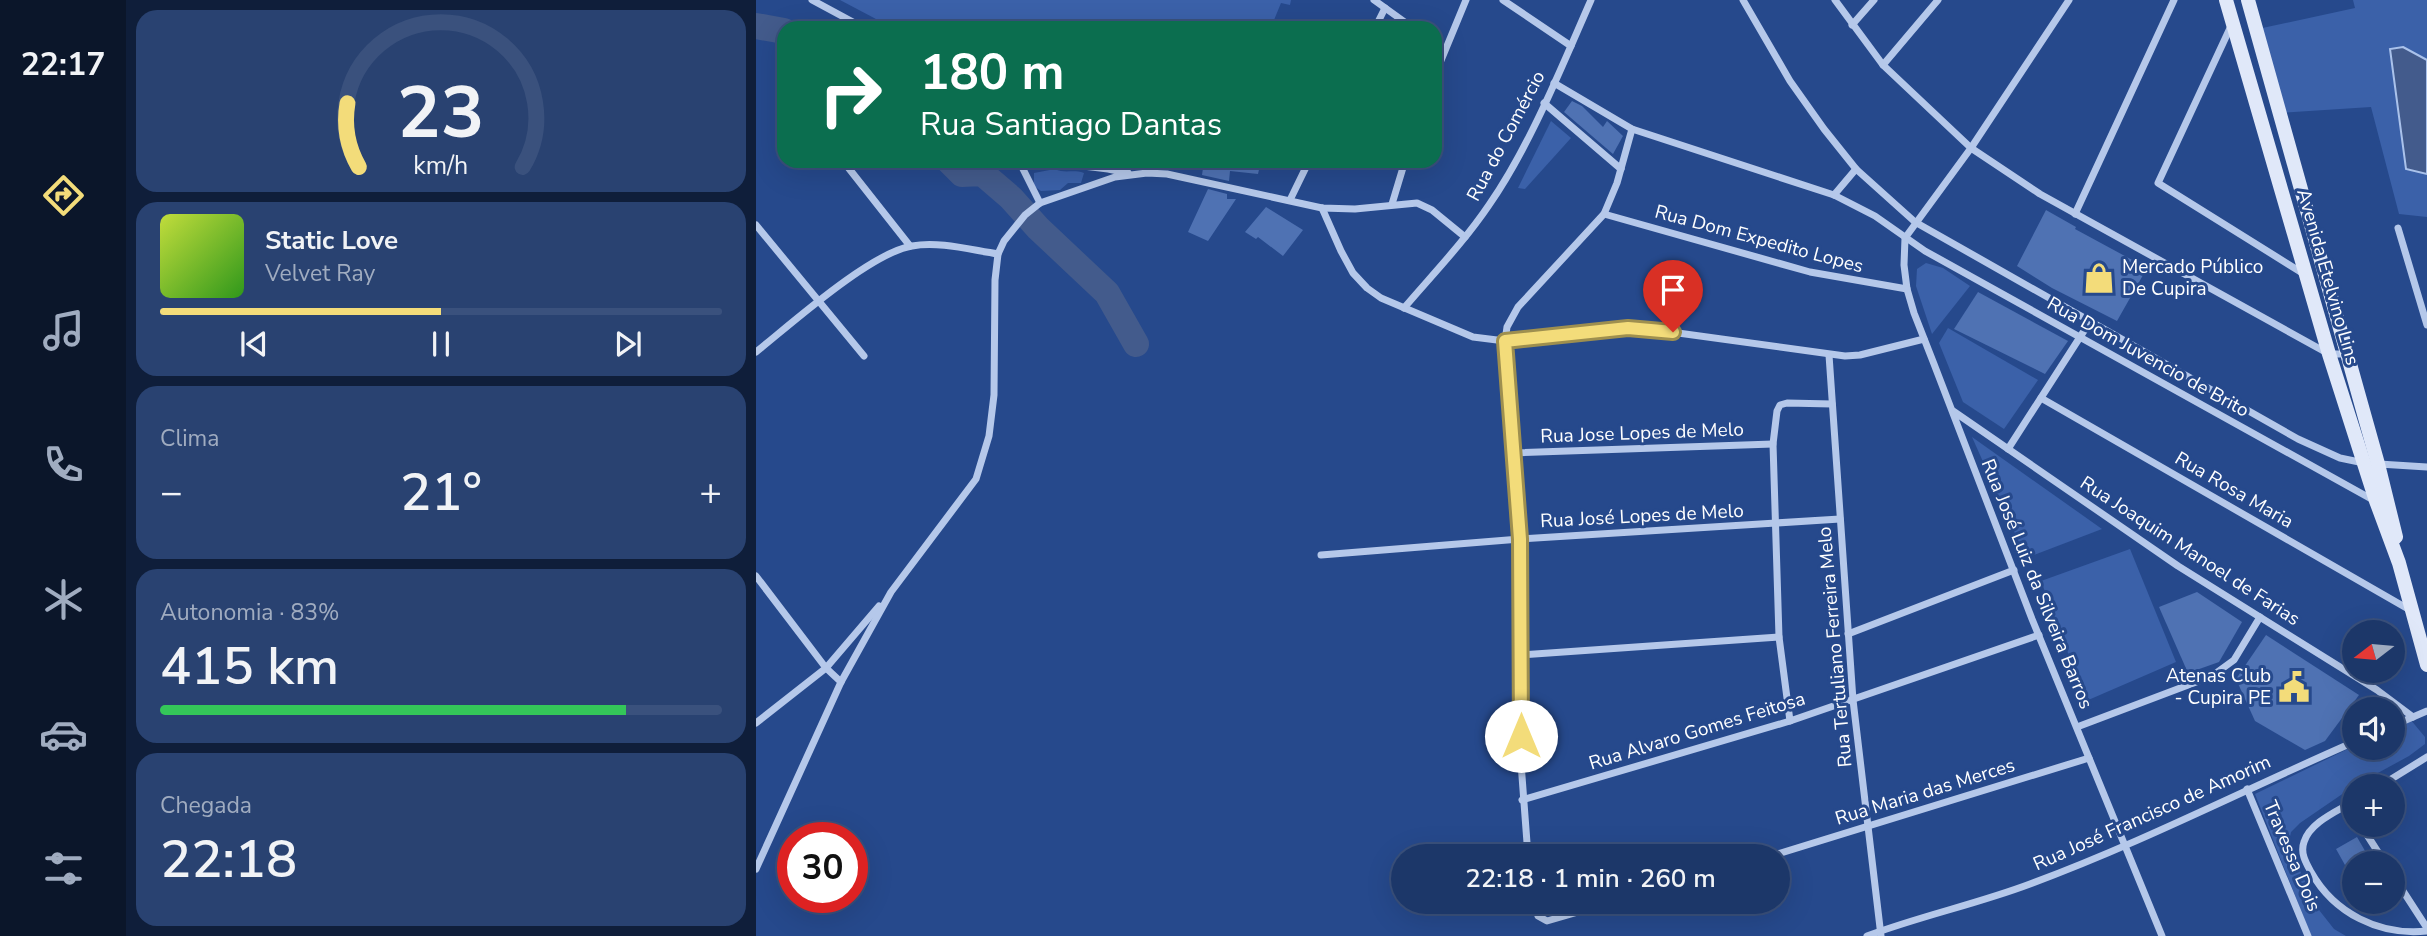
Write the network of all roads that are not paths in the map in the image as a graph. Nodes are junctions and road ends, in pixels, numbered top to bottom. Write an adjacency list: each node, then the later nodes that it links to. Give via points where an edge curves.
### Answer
1 (812, 0): 15 (street)
2 (1374, 0): 14 (street)
3 (1466, 0): 21 (street)
4 (1503, 0): 20 (street)
5 (1591, 0): 20 (street, Rua do Comércio)
6 (1743, 0): 36 (street, Rua Dom Juvencio de Brito, via 1790,81)
7 (1835, 0): 19 (street)
8 (1874, 0): 19 (street)
9 (1938, 0): 23 (street)
10 (2069, 0): 29 (street)
11 (2174, 0): 44 (street)
12 (2226, 0): 18 (main road, Avenida Etelvino Lins)
13 (2248, 0): 25 (main road, Avenida Etelvino Lins)
14 (1385, 8): 16 (street); 17 (street)
15 (851, 21)
16 (1379, 21)
17 (1403, 21)
18 (2232, 24): 26 (main road, Avenida Etelvino Lins); 52 (street, via 2158,183)
19 (1852, 25): 23 (street)
20 (1571, 46): 24 (street, Rua do Comércio)
21 (1444, 50): 22 (street)
22 (1442, 56)
23 (1883, 65): 29 (street)
24 (1554, 83): 27 (street, Rua do Comércio); 28 (street, Rua Dom Juvencio de Brito)
25 (2273, 89): 26 (main road); 63 (main road, Avenida Etelvino Lins)
26 (2253, 94): 52 (main road, Avenida Etelvino Lins)
27 (1544, 103): 35 (street); 48 (street, Rua do Comércio, via 1490,204)
28 (1632, 129): 35 (street); 38 (street, Rua Dom Juvencio de Brito)
29 (1971, 148): 44 (street); 45 (street)
30 (848, 168): 50 (street)
31 (1022, 168): 40 (street)
32 (1100, 168): 37 (street)
33 (1306, 168): 39 (street)
34 (1403, 168): 41 (street)
35 (1621, 169): 43 (street)
36 (1856, 169): 38 (street); 45 (street, Rua Dom Juvencio de Brito)
37 (1131, 174): 39 (street, via 1167,174); 40 (street)
38 (1834, 195): 49 (street, Rua Dom Juvencio de Brito)
39 (1290, 200): 42 (street)
40 (1040, 203): 51 (street)
41 (1392, 204): 42 (street); 48 (street, via 1424,205)
42 (1322, 208): 55 (street, via 1353,272 1381,298)
43 (1604, 214): 53 (street, Rua Dom Expedito Lopes, via 1810,272); 60 (street, via 1518,307)
44 (2076, 214): 62 (street)
45 (1916, 222): 49 (street); 56 (street, Rua Dom Juvencio de Brito)
46 (756, 225): 54 (street)
47 (2398, 228): 57 (street)
48 (1465, 237): 55 (street, Rua do Comércio)
49 (1905, 238): 53 (street, Rua José Luiz da Silveira Barros); 58 (street, Rua Dom Juvencio de Brito)
50 (910, 246): 51 (street); 54 (street, via 882,257)
51 (998, 254): 82 (street, via 994,396 982,462 976,479)
52 (2307, 276): 62 (main road, Avenida Etelvino Lins)
53 (1907, 289): 59 (street, Rua José Luiz da Silveira Barros)
54 (819, 302): 61 (street); 65 (street)
55 (1404, 308): 60 (street, via 1473,337)
56 (2091, 320): 58 (street); 72 (street, Rua Dom Juvencio de Brito, via 2298,439 2340,458)
57 (2427, 325)
58 (2081, 338): 66 (street); 74 (street, Rua Dom Juvencio de Brito)
59 (1924, 339): 64 (street, via 1860,355); 68 (street, Rua José Luiz da Silveira Barros)
60 (1505, 341): 64 (street, via 1638,328); 71 (street)
61 (756, 352)
62 (2329, 354): 63 (street); 72 (main road, Avenida Etelvino Lins)
63 (2347, 354): 72 (main road, Avenida Etelvino Lins)
64 (1829, 355): 67 (street, Rua Tertuliano Ferreira Melo)
65 (864, 356)
66 (2041, 398): 70 (street); 83 (street, Rua Rosa Maria)
67 (1832, 404): 69 (street, via 1780,405); 75 (street, Rua Tertuliano Ferreira Melo)
68 (1952, 410): 70 (street, Rua Joaquim Manoel de Farias); 80 (street, Rua José Luiz da Silveira Barros)
69 (1773, 444): 71 (street, Rua Jose Lopes de Melo); 76 (street)
70 (2008, 449): 84 (street, Rua Joaquim Manoel de Farias)
71 (1512, 453): 77 (street)
72 (2372, 463): 73 (street, Rua Dom Juvencio de Brito); 74 (main road, Avenida Etelvino Lins); 79 (main road, Avenida Etelvino Lins, via 2395,527)
73 (2427, 467)
74 (2376, 501): 79 (main road, Avenida Etelvino Lins)
75 (1840, 519): 76 (street, Rua José Lopes de Melo); 85 (street, Rua Tertuliano Ferreira Melo)
76 (1775, 524): 77 (street, Rua José Lopes de Melo); 87 (street)
77 (1520, 539): 78 (street, Rua José Lopes de Melo); 88 (street)
78 (1321, 555)
79 (2399, 563): 83 (main road, Avenida Etelvino Lins)
80 (2014, 570): 85 (street); 86 (street, Rua José Luiz da Silveira Barros)
81 (756, 576): 90 (street)
82 (891, 592): 90 (street); 91 (street)
83 (2411, 610): 89 (main road, Avenida Etelvino Lins)
84 (2260, 617): 94 (street, Rua Joaquim Manoel de Farias); 98 (street, via 2234,660 2218,672)
85 (1848, 634): 92 (street, Rua Tertuliano Ferreira Melo)
86 (2039, 635): 92 (street, Rua Alvaro Gomes Feitosa); 98 (street, Rua José Luiz da Silveira Barros)
87 (1779, 637): 88 (street); 96 (street)
88 (1522, 655): 104 (street)
89 (2427, 665)
90 (826, 668): 91 (street); 97 (street)
91 (841, 682): 110 (street)
92 (1853, 700): 96 (street, Rua Alvaro Gomes Feitosa); 106 (street, Rua Tertuliano Ferreira Melo)
93 (2427, 711): 94 (street)
94 (2413, 717): 95 (street)
95 (2405, 720)
96 (1790, 721): 104 (street, Rua Alvaro Gomes Feitosa)
97 (756, 723)
98 (2077, 727): 101 (street, Rua José Luiz da Silveira Barros)
99 (2342, 747): 103 (street, Rua José Francisco de Amorim)
100 (2427, 757): 102 (street)
101 (2089, 758): 106 (street, Rua Maria das Merces); 108 (street, Rua José Luiz da Silveira Barros)
102 (2399, 774)
103 (2247, 789): 108 (street, Rua José Francisco de Amorim); 118 (street, Travessa Dois)
104 (1522, 800): 107 (street)
105 (2342, 809): 114 (street, via 2314,828 2304,841 2303,854 2315,878 2338,907 2368,929 2405,936)
106 (1868, 827): 109 (street, Rua Maria das Merces); 115 (street, Rua Tertuliano Ferreira Melo)
107 (1527, 844)
108 (2125, 846): 115 (street, Rua José Francisco de Amorim, via 2016,889); 117 (street, Rua José Luiz da Silveira Barros)
109 (1790, 850)
110 (756, 869)
111 (2405, 894): 114 (street)
112 (1539, 914): 113 (street, via 1550,921)
113 (1573, 914)
114 (2427, 929)
115 (1881, 933): 116 (street, Rua José Francisco de Amorim)
116 (1867, 936)
117 (2162, 936)
118 (2308, 936)

